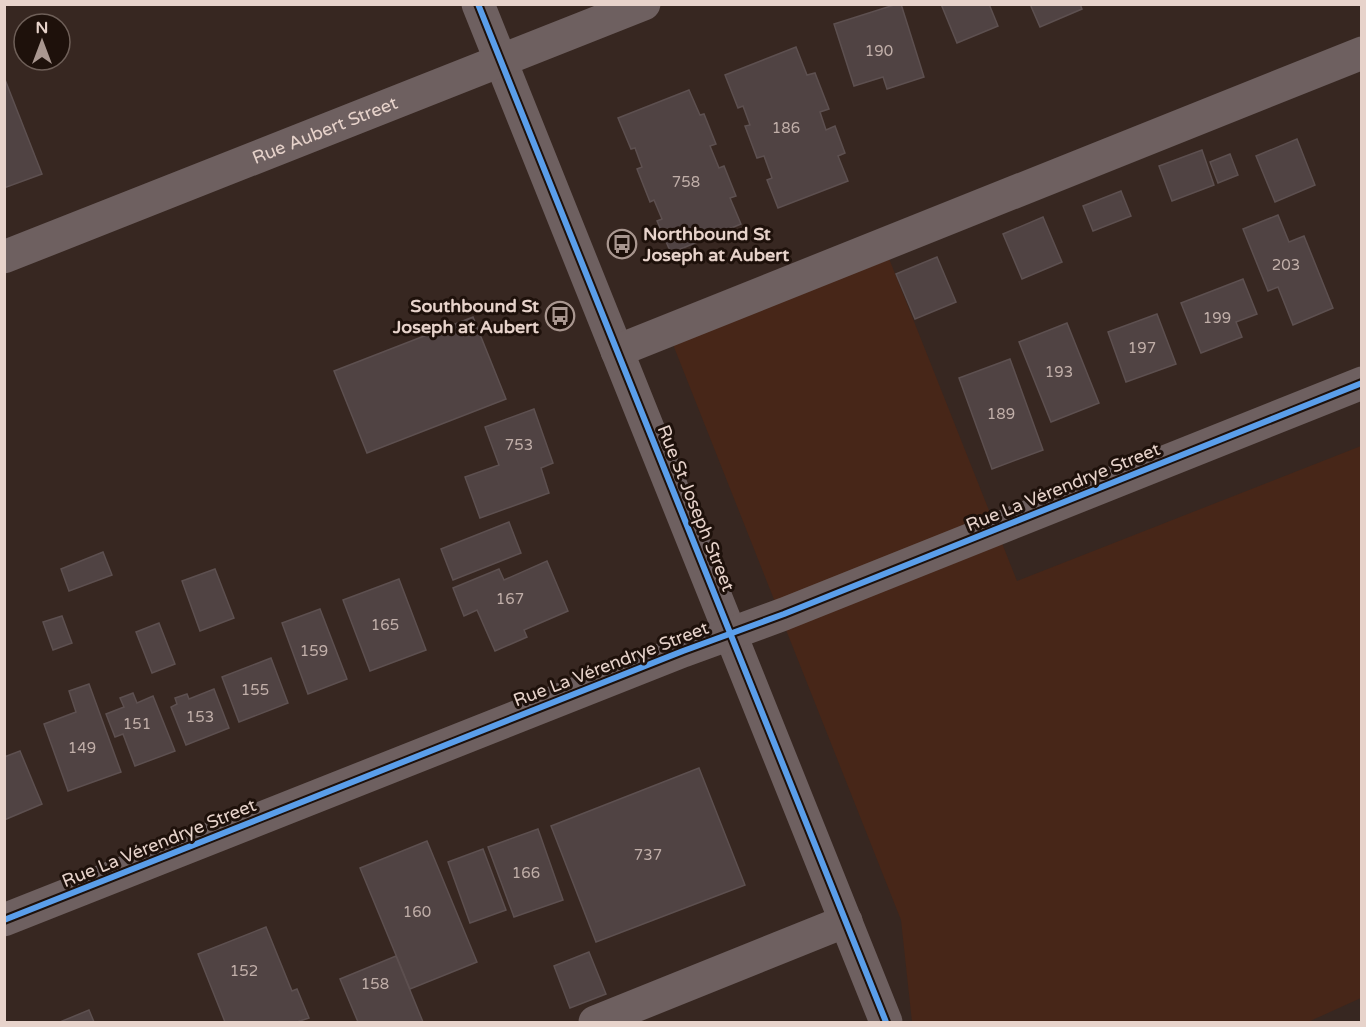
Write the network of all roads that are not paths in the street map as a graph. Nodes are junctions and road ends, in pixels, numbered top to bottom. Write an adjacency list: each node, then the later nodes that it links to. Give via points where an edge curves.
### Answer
1 (478, 4): 4 (street, Rue St Joseph Street)
2 (644, 4): 4 (street, Rue Aubert Street)
3 (1362, 53): 6 (street)
4 (502, 60): 5 (street, Rue Aubert Street); 6 (street, Rue St Joseph Street)
5 (4, 257)
6 (618, 351): 8 (street, Rue St Joseph Street)
7 (1362, 383): 8 (street, Rue La Vérendrye Street)
8 (731, 634): 9 (street, Rue La Vérendrye Street); 10 (street, Rue St Joseph Street)
9 (4, 920)
10 (846, 921): 11 (street); 12 (street, Rue St Joseph Street)
11 (595, 1023)
12 (886, 1023)

